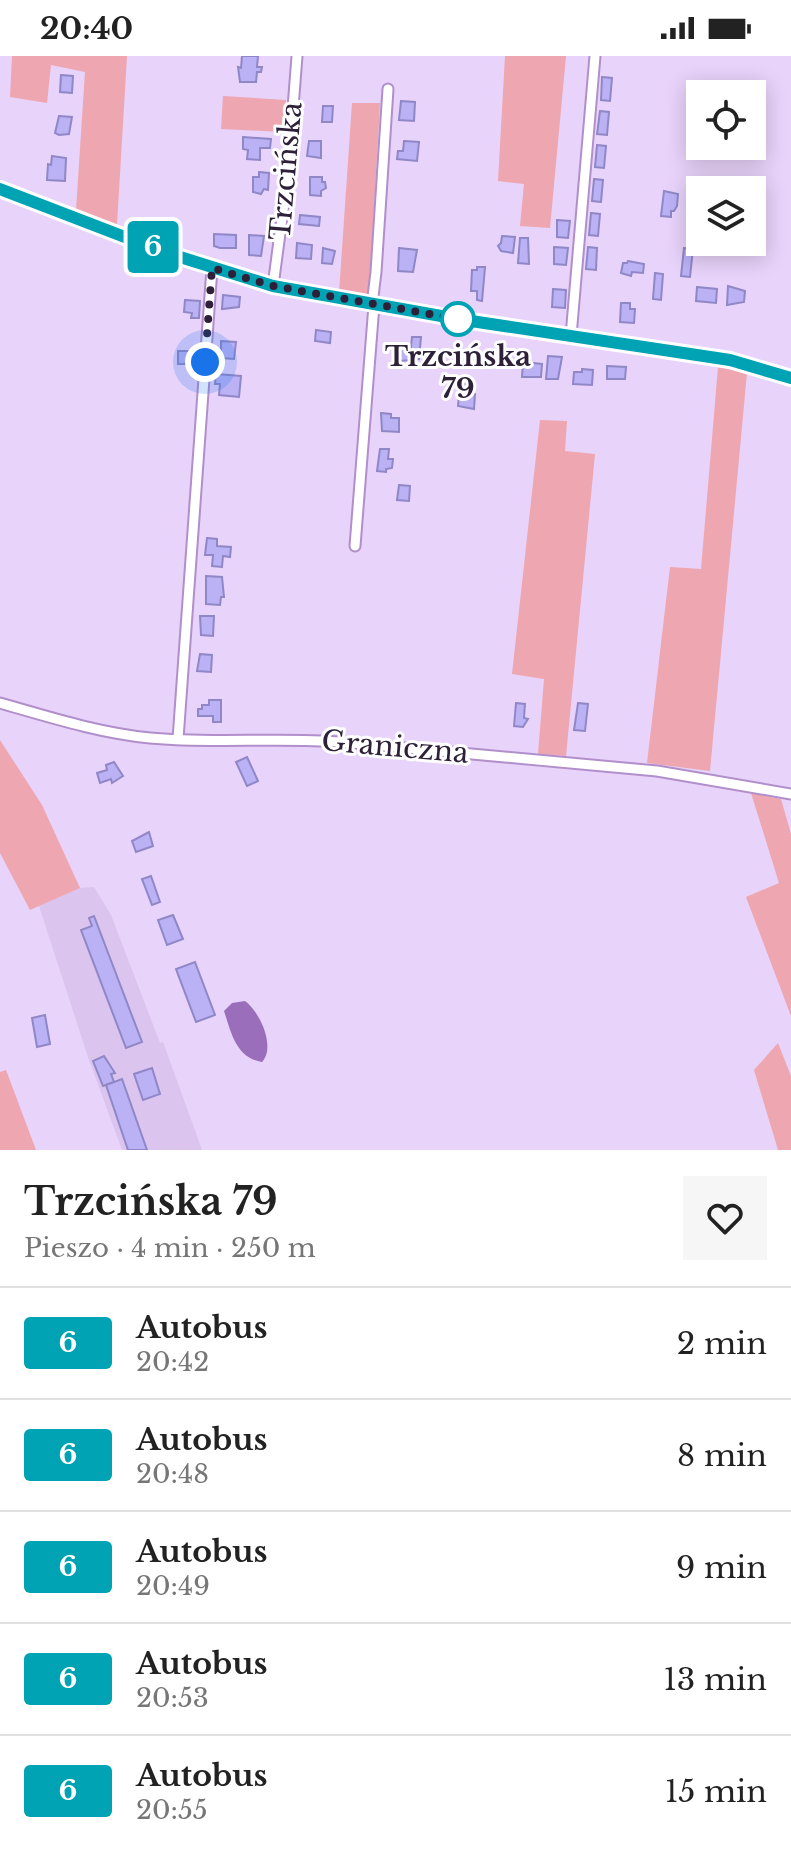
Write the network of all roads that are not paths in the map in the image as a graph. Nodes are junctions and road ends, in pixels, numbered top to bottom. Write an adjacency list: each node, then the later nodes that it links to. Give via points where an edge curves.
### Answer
1 (297, 56): 6 (street, Trzcińska)
2 (595, 56): 8 (street)
3 (388, 89): 7 (street)
4 (0, 189): 5 (street)
5 (212, 268): 6 (street); 12 (street)
6 (273, 286): 7 (street)
7 (373, 305): 8 (street); 10 (street)
8 (571, 336): 9 (street, via 730,360)
9 (791, 378)
10 (355, 546)
11 (0, 703): 12 (street, Graniczna, via 108,732)
12 (178, 739): 13 (street, Graniczna, via 306,739 589,764)
13 (791, 794)

